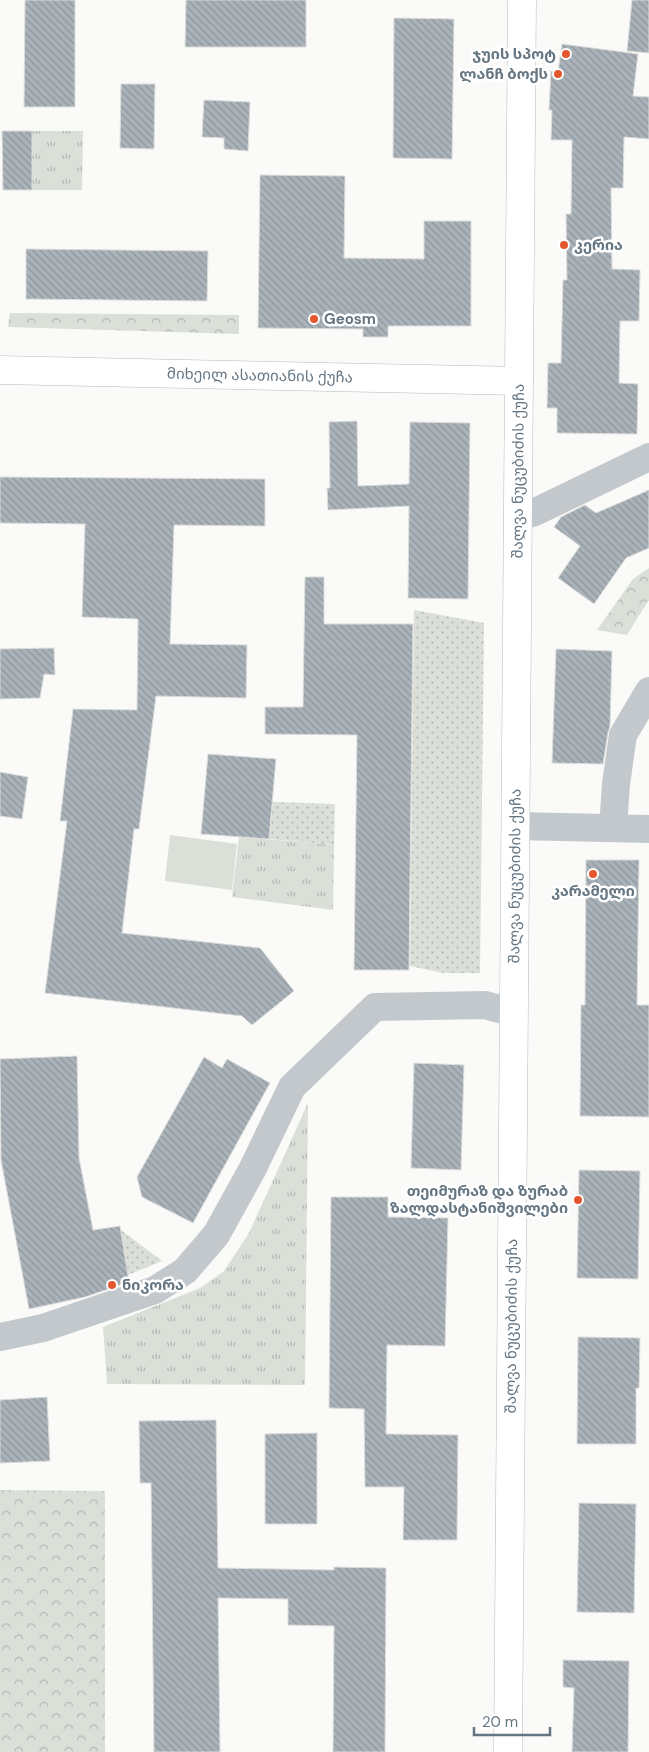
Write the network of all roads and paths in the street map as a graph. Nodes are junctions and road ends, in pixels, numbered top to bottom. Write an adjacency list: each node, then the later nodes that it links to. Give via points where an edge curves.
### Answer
1 (522, 0): 3 (main road, შალვა ნუცუბიძის ქუჩა)
2 (0, 370): 3 (main road, მიხეილ ასათიანის ქუჩა)
3 (519, 382): 5 (main road, შალვა ნუცუბიძის ქუჩა)
4 (649, 457): 5 (street, via 536,512)
5 (518, 517): 7 (main road, შალვა ნუცუბიძის ქუჩა)
6 (649, 691): 8 (street, via 623,735)
7 (516, 826): 8 (street); 10 (main road, შალვა ნუცუბიძის ქუჩა)
8 (613, 828): 9 (street)
9 (649, 829)
10 (514, 1012): 11 (street, via 485,1005 375,1007 292,1087 216,1235 185,1271 155,1290 43,1328); 12 (main road, შალვა ნუცუბიძის ქუჩა)
11 (0, 1337)
12 (508, 1752)

